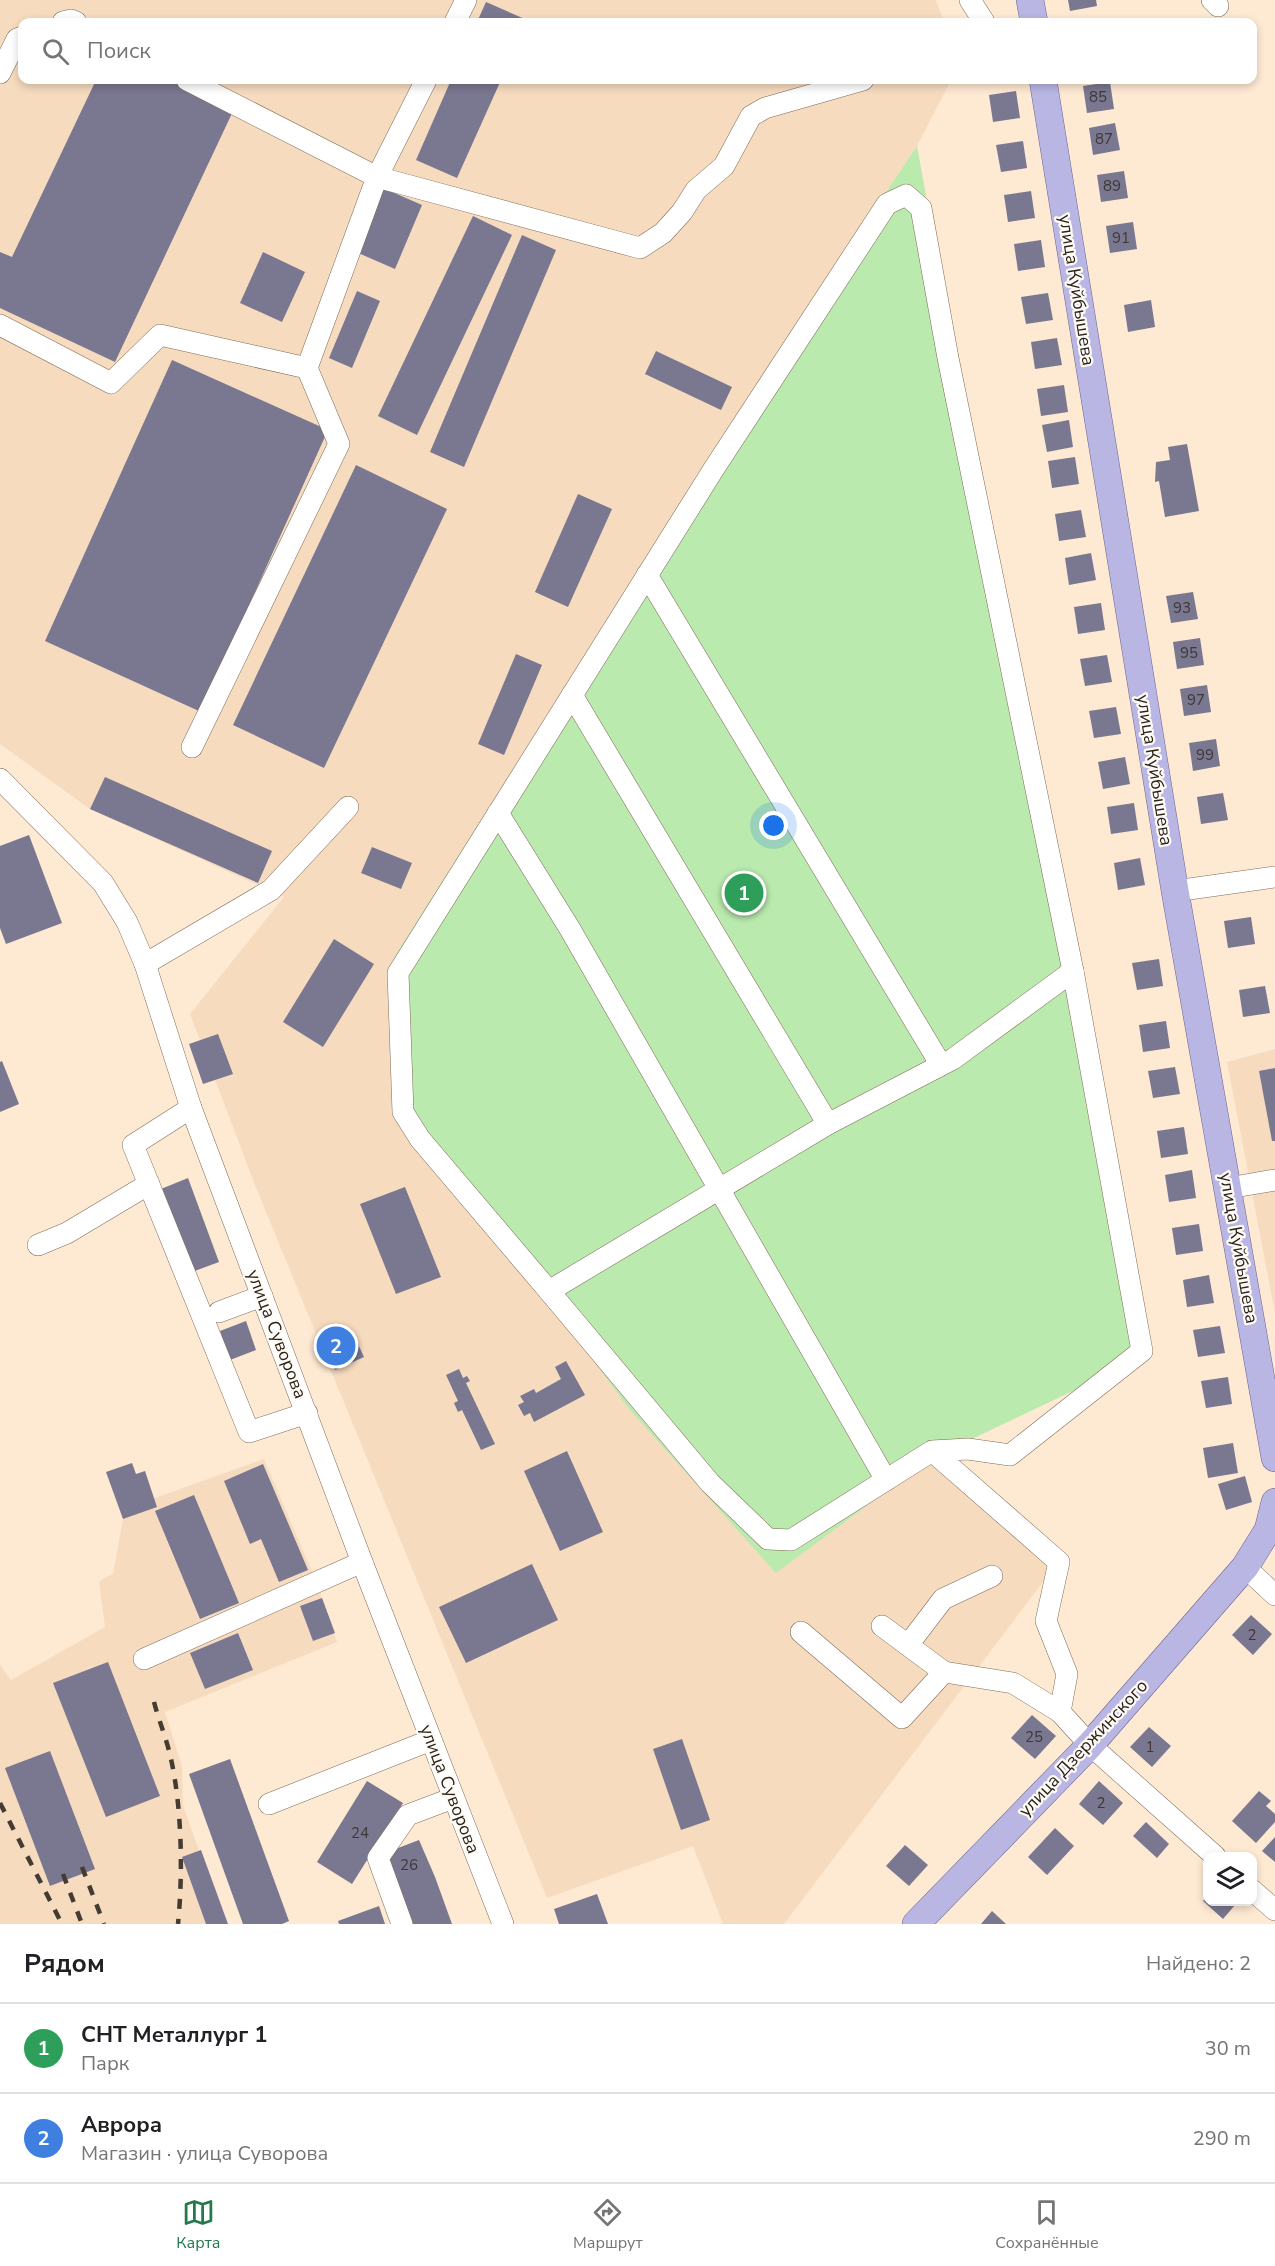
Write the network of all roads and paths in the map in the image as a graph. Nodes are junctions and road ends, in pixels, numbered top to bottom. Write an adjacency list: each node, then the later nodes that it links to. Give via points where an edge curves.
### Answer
1 (466, 0): 4 (street)
2 (970, 0): 5 (street)
3 (1030, 0): 6 (main road)
4 (457, 18)
5 (981, 18)
6 (1033, 18)
7 (18, 39): 8 (street)
8 (0, 73)
9 (195, 84): 13 (street)
10 (424, 84): 13 (street)
11 (849, 84): 13 (street, via 765,108 751,116 724,166 696,190 663,233 640,248)
12 (1044, 84): 23 (main road, улица Куйбышева)
13 (377, 177): 15 (street)
14 (0, 325): 15 (street, via 111,383 160,335)
15 (308, 368): 18 (street, via 339,444)
16 (647, 575): 17 (street); 25 (street, via 886,204 906,195 921,207); 26 (street)
17 (572, 695): 21 (street); 28 (street)
18 (192, 747)
19 (0, 779): 24 (street, улица Суворова, via 103,883 128,922)
20 (348, 807): 24 (street, via 271,890)
21 (498, 813): 32 (street, via 570,929); 34 (street, via 398,973 403,1112 420,1139)
22 (1275, 877): 23 (street)
23 (1175, 891): 31 (main road, улица Куйбышева)
24 (146, 964): 27 (street, улица Суворова)
25 (1073, 971): 26 (street); 39 (street, via 1142,1351 1010,1455 968,1449)
26 (941, 1065): 28 (street)
27 (191, 1108): 30 (street, via 133,1145); 35 (street, улица Суворова)
28 (828, 1124): 32 (street)
29 (1275, 1180): 31 (street)
30 (149, 1184): 33 (street, via 67,1233); 38 (street, via 249,1432)
31 (1228, 1188): 37 (main road, улица Куйбышева)
32 (719, 1189): 34 (street); 41 (street)
33 (38, 1245)
34 (549, 1291): 41 (street, via 710,1483 768,1539 791,1540)
35 (262, 1296): 36 (street); 38 (street, улица Суворова)
36 (219, 1312)
37 (1271, 1400): 40 (main road, улица Куйбышева)
38 (307, 1413): 43 (street, улица Суворова)
39 (932, 1451): 41 (street); 52 (street, via 1059,1562 1046,1621 1067,1674)
40 (1275, 1458)
41 (886, 1480)
42 (1275, 1502): 44 (main road, via 1268,1530)
43 (362, 1562): 50 (street); 53 (street, улица Суворова)
44 (1245, 1567): 46 (street); 54 (main road, улица Дзержинского)
45 (992, 1576): 49 (street, via 943,1599)
46 (1275, 1595)
47 (882, 1626): 49 (street)
48 (801, 1632): 51 (street, via 902,1718)
49 (908, 1645): 51 (street)
50 (144, 1659)
51 (944, 1672): 52 (street, via 1013,1683)
52 (1060, 1713): 54 (street)
53 (431, 1740): 55 (street, улица Суворова); 56 (street)
54 (1090, 1744): 57 (street); 60 (main road, улица Дзержинского)
55 (453, 1798): 61 (street, via 408,1815 378,1858); 62 (street, улица Суворова)
56 (269, 1804)
57 (1209, 1852)
58 (1257, 1894): 59 (street)
59 (1275, 1910)
60 (919, 1923)
61 (402, 1924)
62 (503, 1924)

